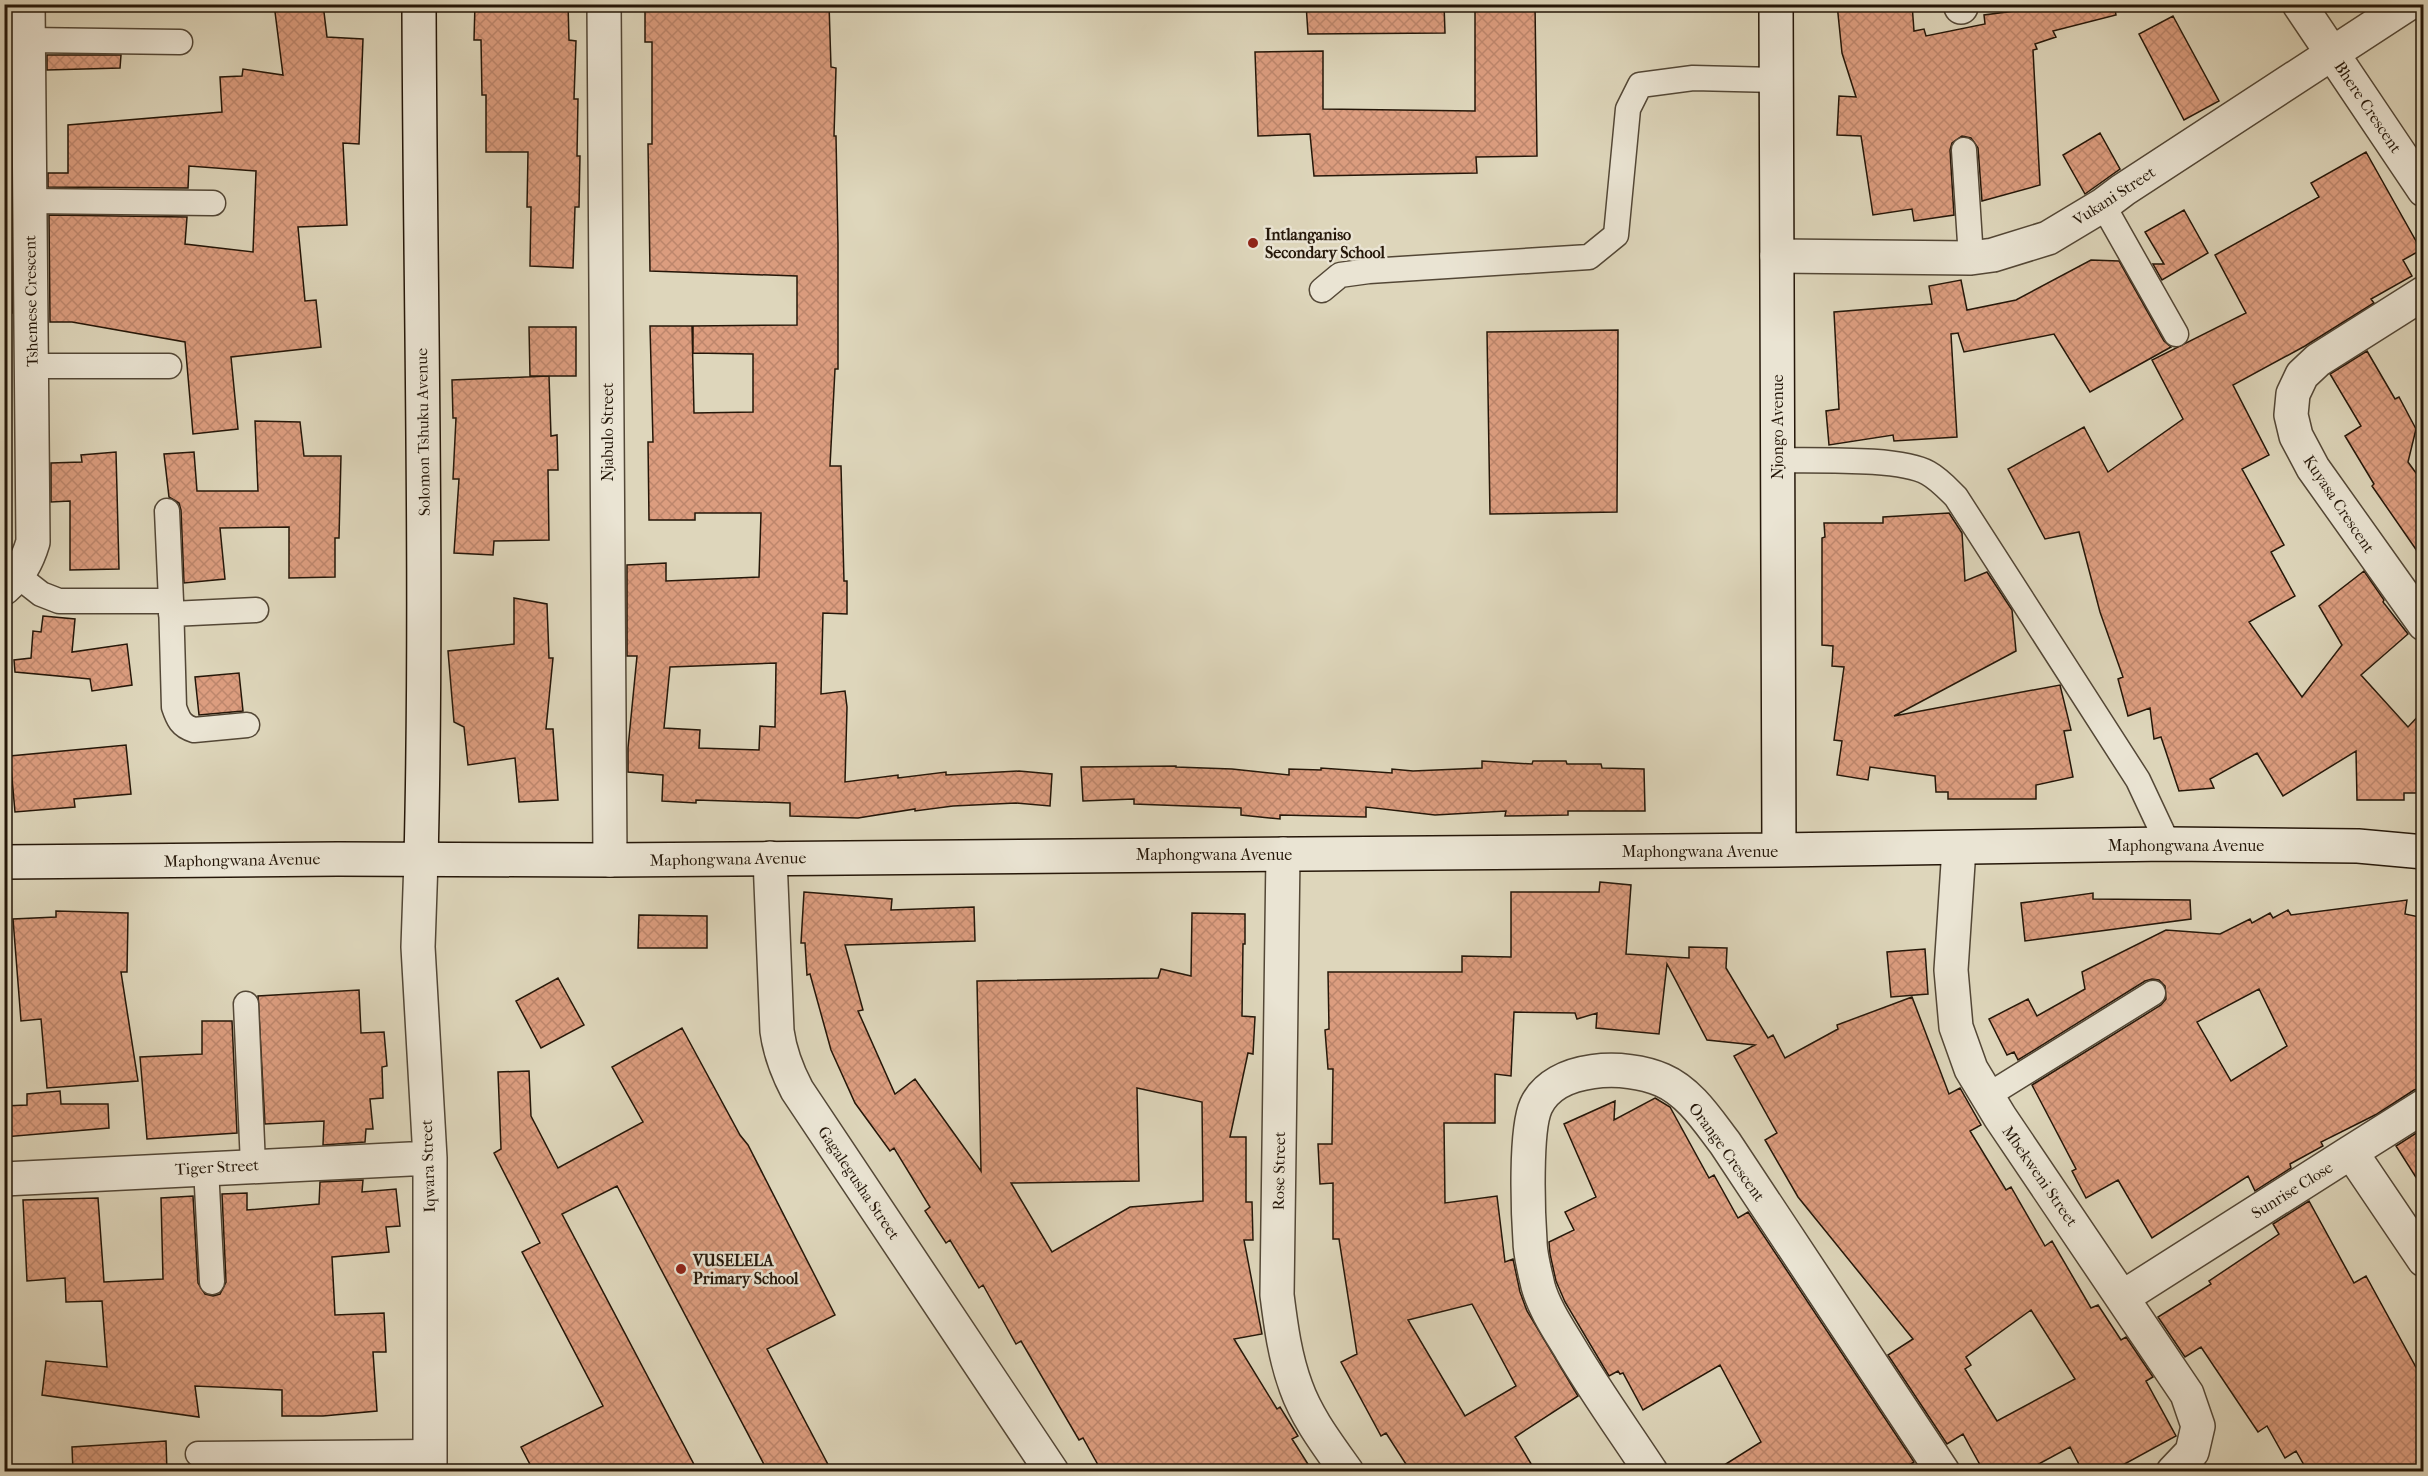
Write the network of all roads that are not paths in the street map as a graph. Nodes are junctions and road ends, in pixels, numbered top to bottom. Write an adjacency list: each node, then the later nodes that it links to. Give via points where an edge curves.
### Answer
1 (28, 4): 7 (street, Tshemese Crescent)
2 (419, 4): 36 (street, Solomon Tshuku Avenue, via 425,582)
3 (604, 4): 37 (street, Njabulo Street)
4 (1776, 4): 10 (street, Njongo Avenue)
5 (2299, 4): 9 (street, Bhere Crescent)
6 (2408, 4): 9 (street, Vukani Street)
7 (28, 40): 8 (lane); 13 (street, Tshemese Crescent)
8 (180, 42)
9 (2332, 53): 12 (street, Bhere Crescent); 15 (street, Vukani Street)
10 (1776, 80): 16 (street, Njongo Avenue); 18 (lane, via 1694,78 1640,85 1628,110 1616,235 1588,257 1369,271 1340,275)
11 (1965, 150): 17 (lane)
12 (2424, 190)
13 (29, 201): 14 (lane); 21 (street, Tshemese Crescent)
14 (213, 203)
15 (2103, 205): 17 (street, Vukani Street, via 2048,238 2014,250); 20 (lane)
16 (1777, 256): 17 (street, Vukani Street); 23 (street, Njongo Avenue)
17 (1971, 258)
18 (1322, 290)
19 (2424, 293): 28 (street, Kuyasa Crescent, via 2318,360 2302,375 2293,394 2291,415 2296,436 2313,468)
20 (2176, 334)
21 (31, 366): 22 (lane); 25 (street, Tshemese Crescent, via 33,542 27,562)
22 (169, 366)
23 (1777, 460): 30 (lane, via 1889,463 1927,472 1942,482 1956,497 2138,780); 32 (street, Njongo Avenue)
24 (167, 511): 26 (lane)
25 (11, 582): 26 (lane, via 59,601)
26 (171, 607): 27 (lane); 29 (lane, via 174,707 179,721 194,730)
27 (256, 610)
28 (2424, 624)
29 (247, 725)
30 (2168, 844): 31 (street, Maphongwana Avenue); 33 (street, Maphongwana Avenue, via 2358,846)
31 (1959, 848): 32 (street, Maphongwana Avenue); 41 (street, Mbekweni Street, via 1951,970 1956,1027 1971,1069)
32 (1779, 850): 34 (street, Maphongwana Avenue)
33 (2424, 852)
34 (1283, 854): 35 (street, Maphongwana Avenue); 54 (street, Rose Street, via 1277,1295 1284,1348 1297,1389)
35 (770, 858): 37 (street, Maphongwana Avenue); 53 (street, Gagalegusha Street, via 777,1031 787,1071)
36 (421, 860): 37 (street, Maphongwana Avenue); 38 (street, Maphongwana Avenue); 44 (street, Iqwara Street, via 418,947)
37 (610, 860)
38 (4, 862)
39 (2153, 993): 41 (lane)
40 (246, 1004): 45 (lane)
41 (1987, 1096): 50 (street, Mbekweni Street)
42 (2424, 1106): 43 (street)
43 (2351, 1152): 48 (street, Sunrise Close); 50 (street, Sunrise Close)
44 (430, 1158): 45 (street, Tiger Street); 52 (street, Iqwara Street)
45 (253, 1165): 46 (street, Tiger Street)
46 (206, 1168): 47 (street, Tiger Street); 49 (lane)
47 (4, 1179)
48 (2424, 1260)
49 (212, 1282)
50 (2123, 1297): 57 (street, Mbekweni Street, via 2187,1394 2198,1426 2192,1452)
51 (198, 1454): 52 (lane)
52 (430, 1462)
53 (1052, 1472)
54 (1347, 1472)
55 (1650, 1472): 56 (street, Orange Crescent, via 1556,1326 1539,1288 1530,1243 1530,1130 1536,1106 1545,1092 1562,1079 1592,1071 1628,1071 1663,1080 1693,1102 1725,1143)
56 (1943, 1472)
57 (2173, 1472)

